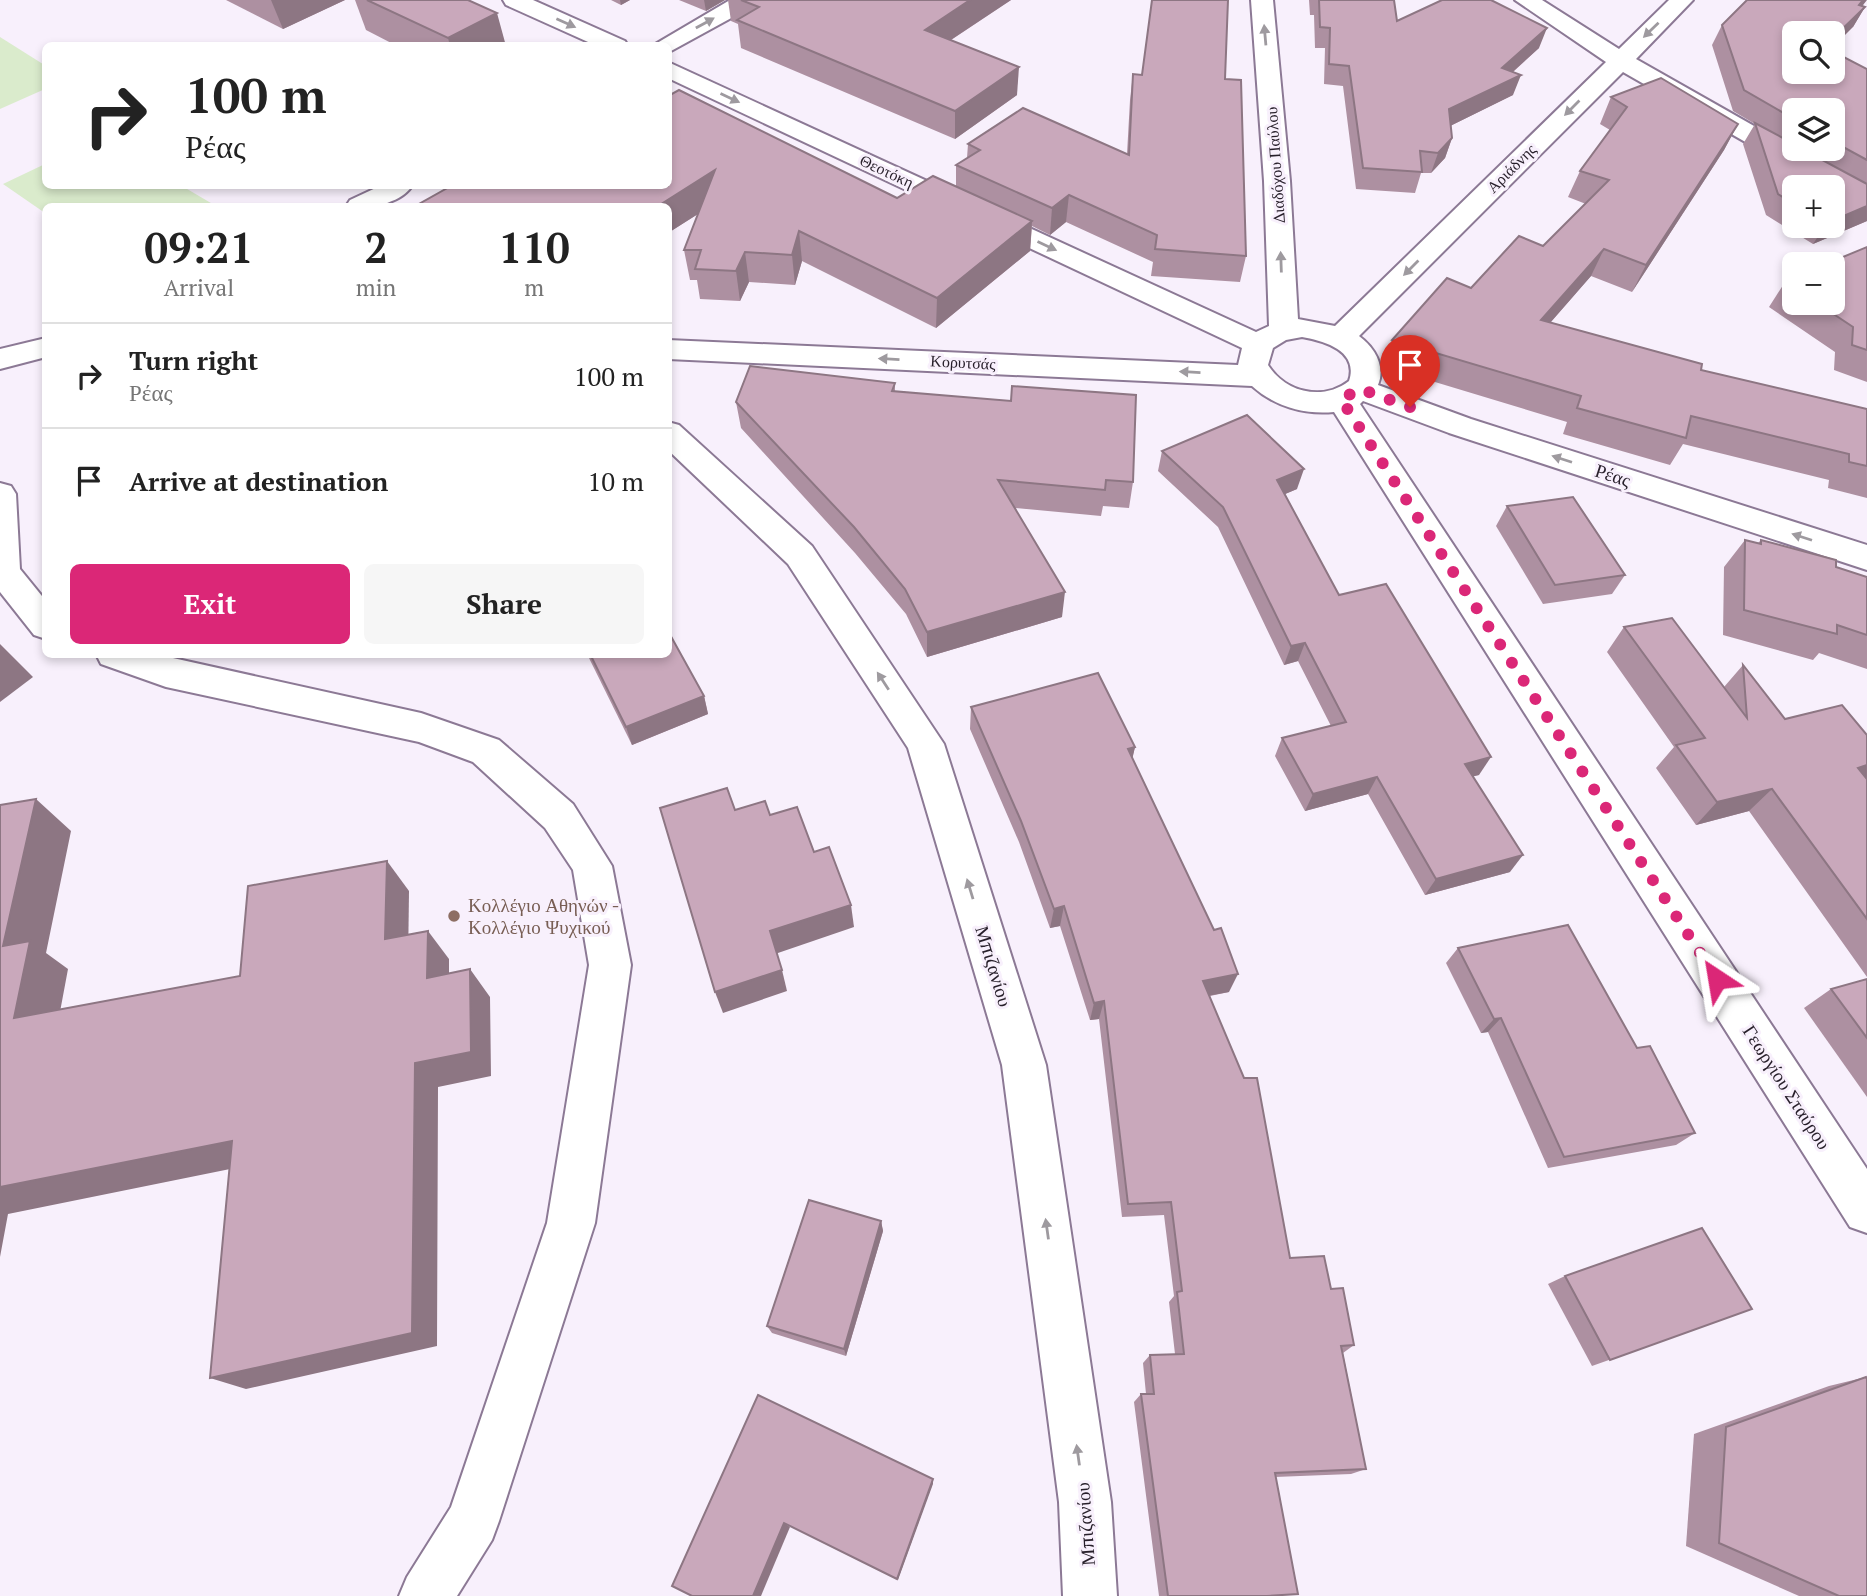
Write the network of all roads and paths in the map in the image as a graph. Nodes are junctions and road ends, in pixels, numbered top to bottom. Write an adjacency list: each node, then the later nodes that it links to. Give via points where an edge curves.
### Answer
1 (514, 0): 6 (street, one-way to 6)
2 (747, 0): 7 (street, one-way to 2)
3 (1262, 0): 13 (street, Διαδόχου Παύλου, one-way to 3)
4 (1527, 0): 8 (street)
5 (1682, 0): 8 (street, Αριάδνης, one-way to 8)
6 (608, 42)
7 (670, 42)
8 (1620, 60): 11 (street); 14 (street, Αριάδνης, one-way to 14)
9 (672, 71): 15 (street, Θεοτόκη, one-way to 15)
10 (393, 189): 12 (street)
11 (1867, 201)
12 (365, 203)
13 (1284, 330): 14 (street, via 1320,330); 15 (street)
14 (1341, 337): 20 (street, via 1365,361 1367,376)
15 (1258, 344): 19 (street, via 1253,365)
16 (42, 348): 18 (street)
17 (672, 349): 19 (street, Κορυτσάς, one-way to 17)
18 (0, 359)
19 (1258, 376): 20 (street, via 1294,399 1318,402)
20 (1351, 394): 23 (street, Ρέας, one-way to 20); 26 (street, Γεωργίου Σταύρου)
21 (672, 436): 28 (street, Μπιζανίου, one-way to 21, via 1085,1502 1024,1065 925,744 800,555)
22 (0, 494): 24 (street, via 3,572)
23 (1867, 558)
24 (42, 621)
25 (125, 658): 27 (street, via 166,673 421,728 486,751 559,816 592,866 610,965 571,1223 473,1521)
26 (1867, 1210)
27 (426, 1596)
28 (1090, 1596)

